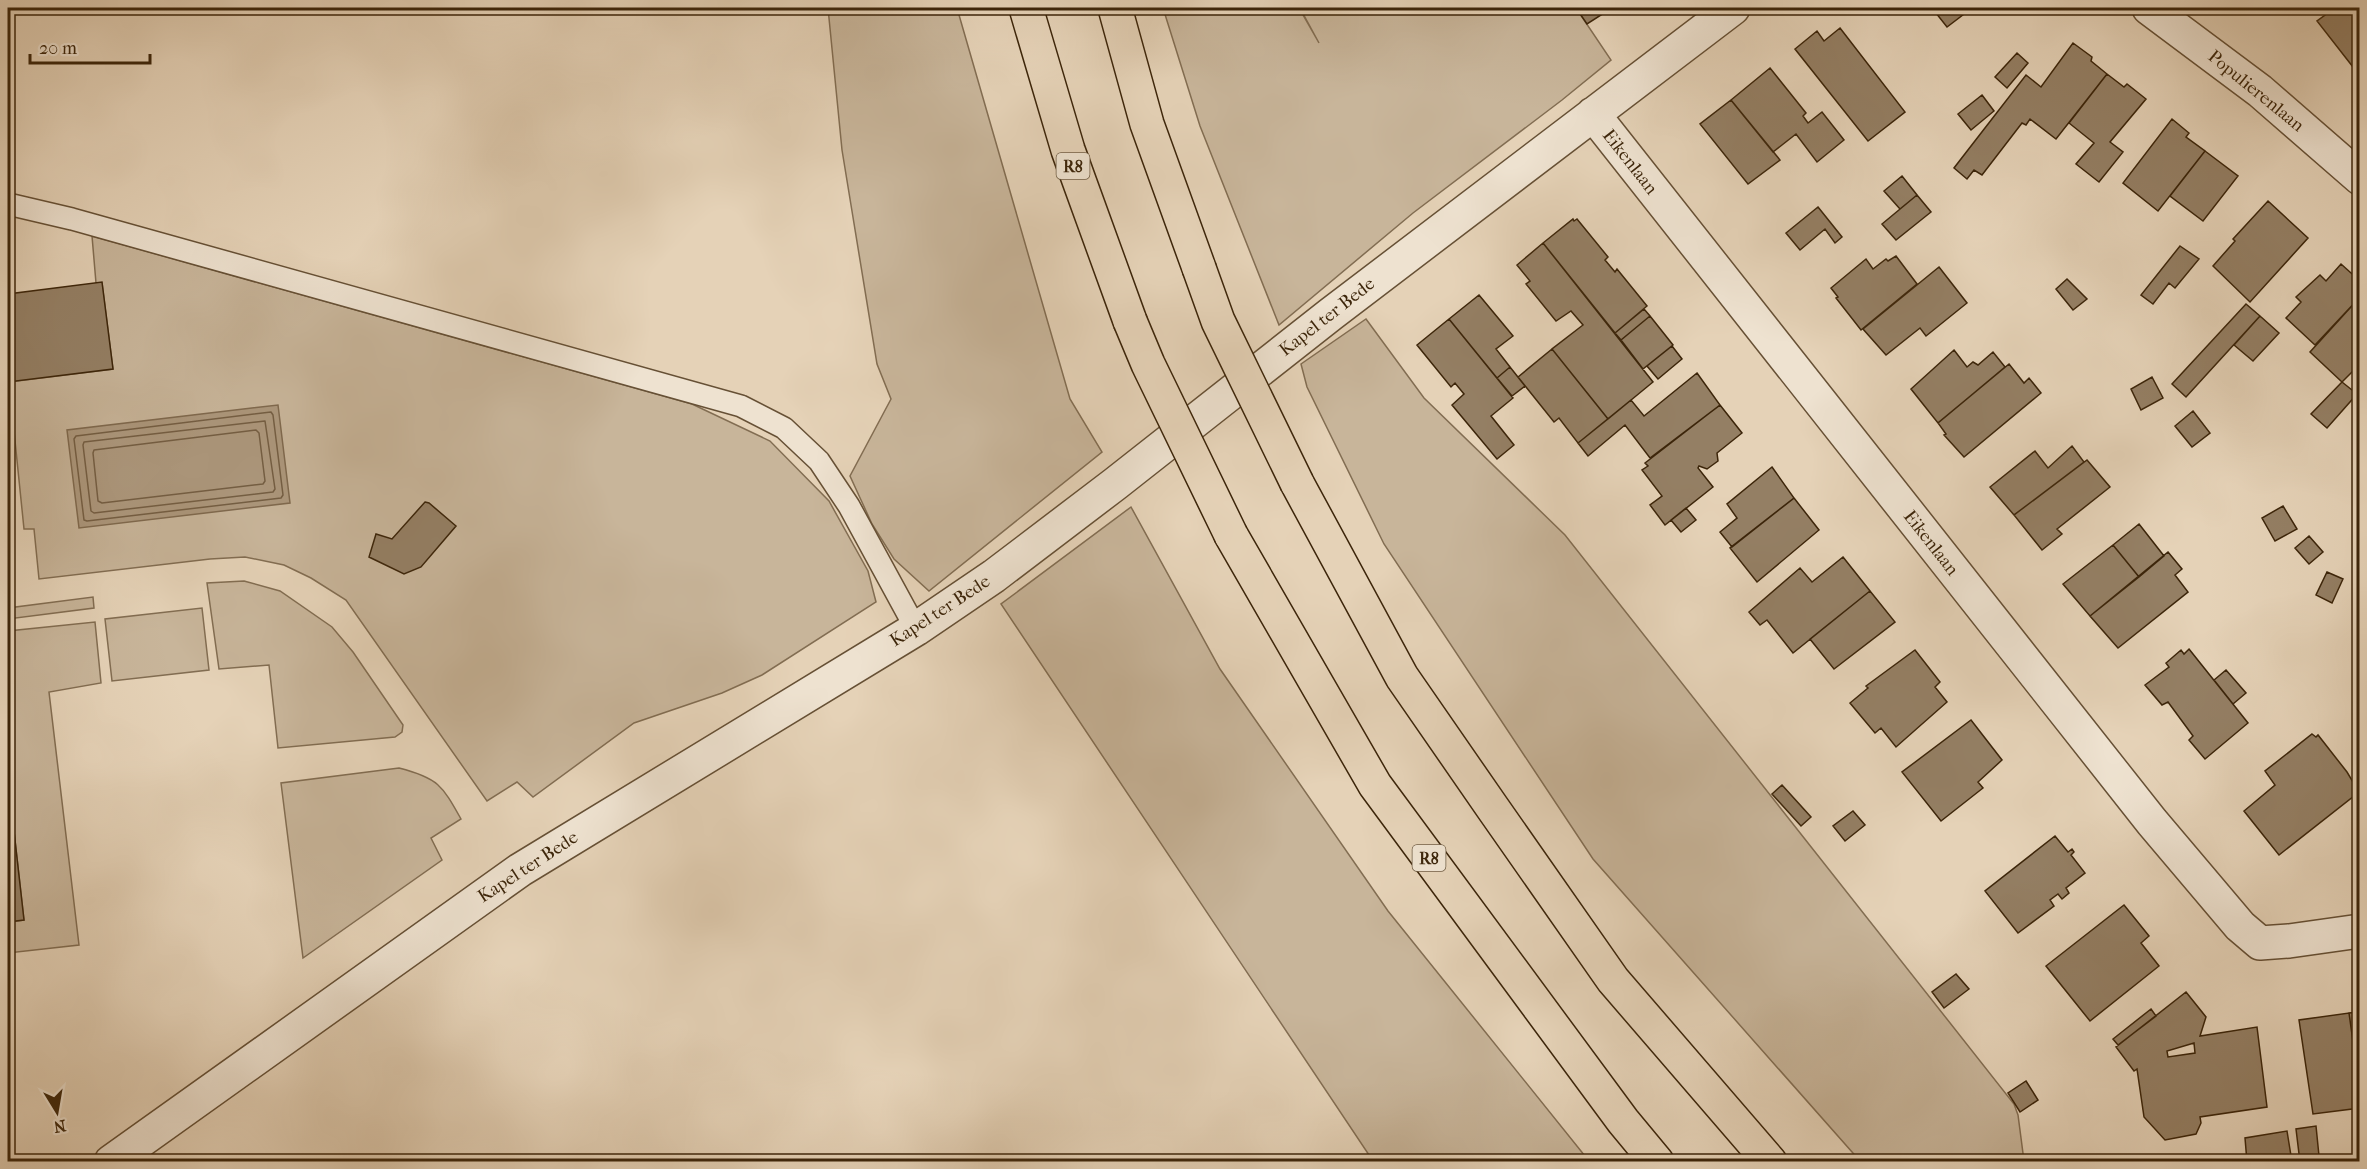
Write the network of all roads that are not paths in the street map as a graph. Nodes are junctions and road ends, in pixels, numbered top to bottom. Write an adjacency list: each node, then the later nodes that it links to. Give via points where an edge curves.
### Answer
1 (1026, 8): 11 (highway, R8, bridge, via 1068,150 1130,321 1231,535 1375,785 1623,1121)
2 (1115, 8): 12 (highway, bridge, via 1147,124 1218,321 1297,483 1402,677 1613,980)
3 (1733, 8): 5 (street, Kapel ter Bede)
4 (2149, 8): 6 (street, Populierenlaan, via 2260,91)
5 (1593, 114): 8 (street, Kapel ter Bede, via 994,576); 9 (street, Eikenlaan, via 2152,822 2240,926 2260,943)
6 (2360, 178)
7 (8, 204): 8 (lane, via 741,406 784,428 819,461)
8 (916, 628): 10 (street, Kapel ter Bede, via 520,870)
9 (2360, 931)
10 (111, 1161)
11 (1657, 1161)
12 (1770, 1161)

